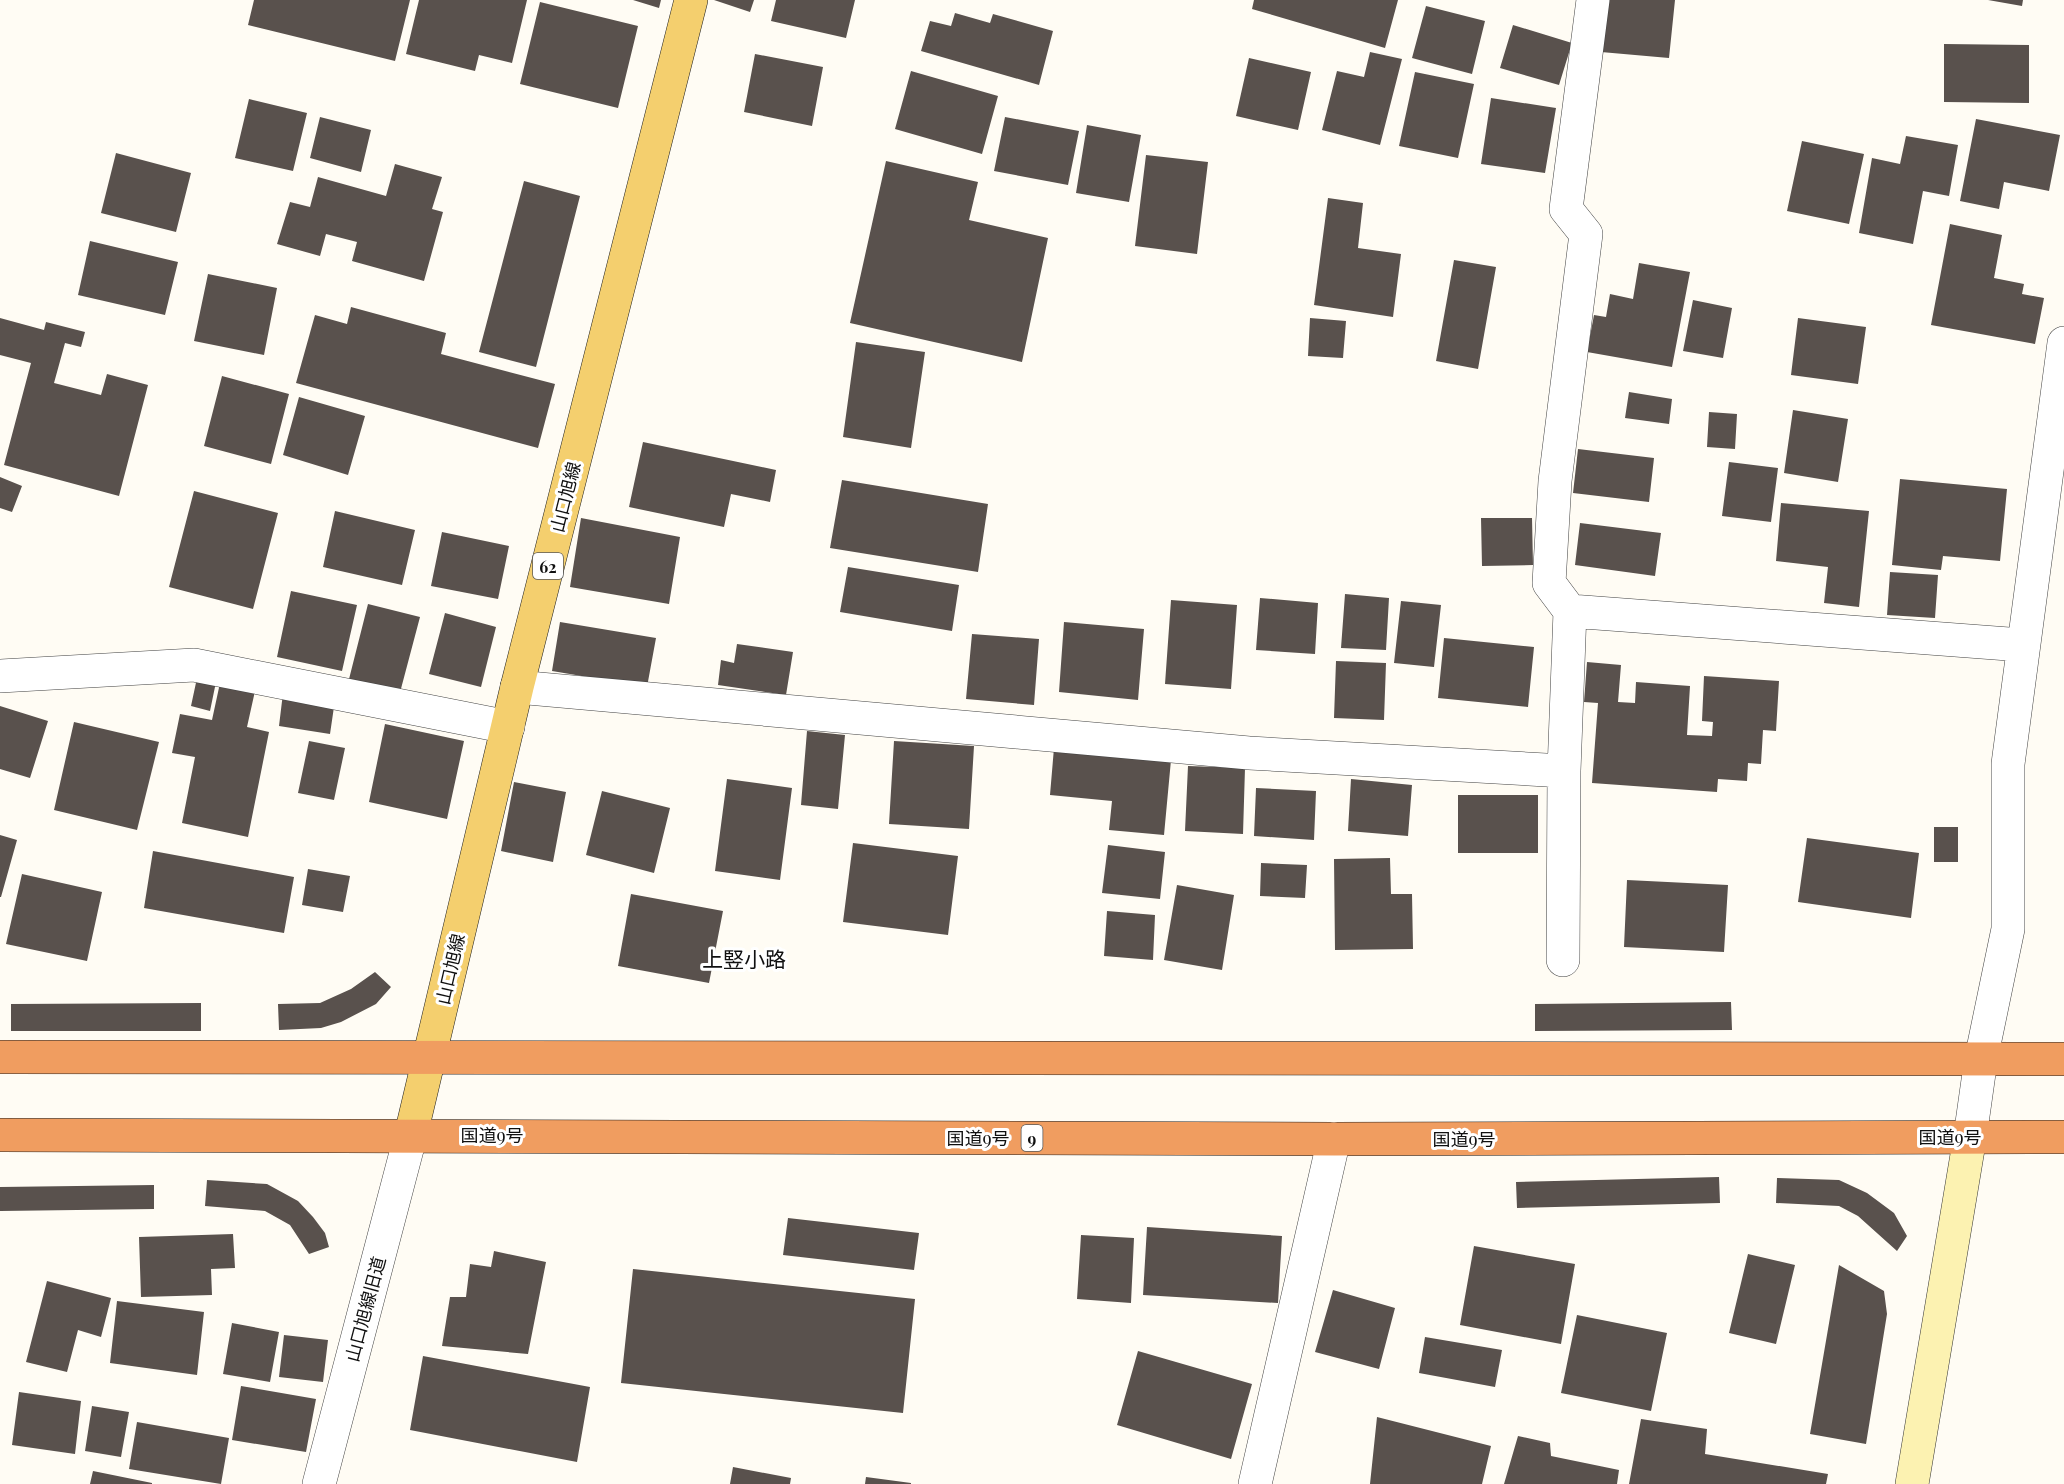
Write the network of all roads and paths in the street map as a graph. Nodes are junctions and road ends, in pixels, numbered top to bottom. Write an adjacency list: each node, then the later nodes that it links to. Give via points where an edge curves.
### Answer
1 (691, 0): 7 (main road, 山口旭線 / 62)
2 (1593, 0): 4 (street, via 1566,209 1586,234 1555,481 1549,583)
3 (2064, 343): 5 (street)
4 (1570, 611): 5 (street); 9 (street)
5 (2022, 645): 13 (street, via 2008,764 2008,929)
6 (0, 676): 8 (street, via 194,665)
7 (517, 687): 8 (main road, 山口旭線 / 62); 9 (street, via 1249,753)
8 (508, 727): 11 (main road, 山口旭線 / 62)
9 (1564, 771): 10 (street)
10 (1563, 960)
11 (430, 1055): 12 (highway); 13 (highway); 15 (main road, 山口旭線 / 62)
12 (0, 1057)
13 (1981, 1059): 14 (highway); 17 (street)
14 (2064, 1059)
15 (411, 1134): 16 (highway, 国道9号 / 9); 19 (highway, 国道9号 / 9); 20 (street, 山口旭線旧道)
16 (0, 1135)
17 (1970, 1137): 18 (highway, 国道9号 / 9); 19 (highway, 国道9号 / 9); 22 (street)
18 (2064, 1137)
19 (1334, 1140): 21 (street)
20 (320, 1484)
21 (1255, 1484)
22 (1912, 1484)

